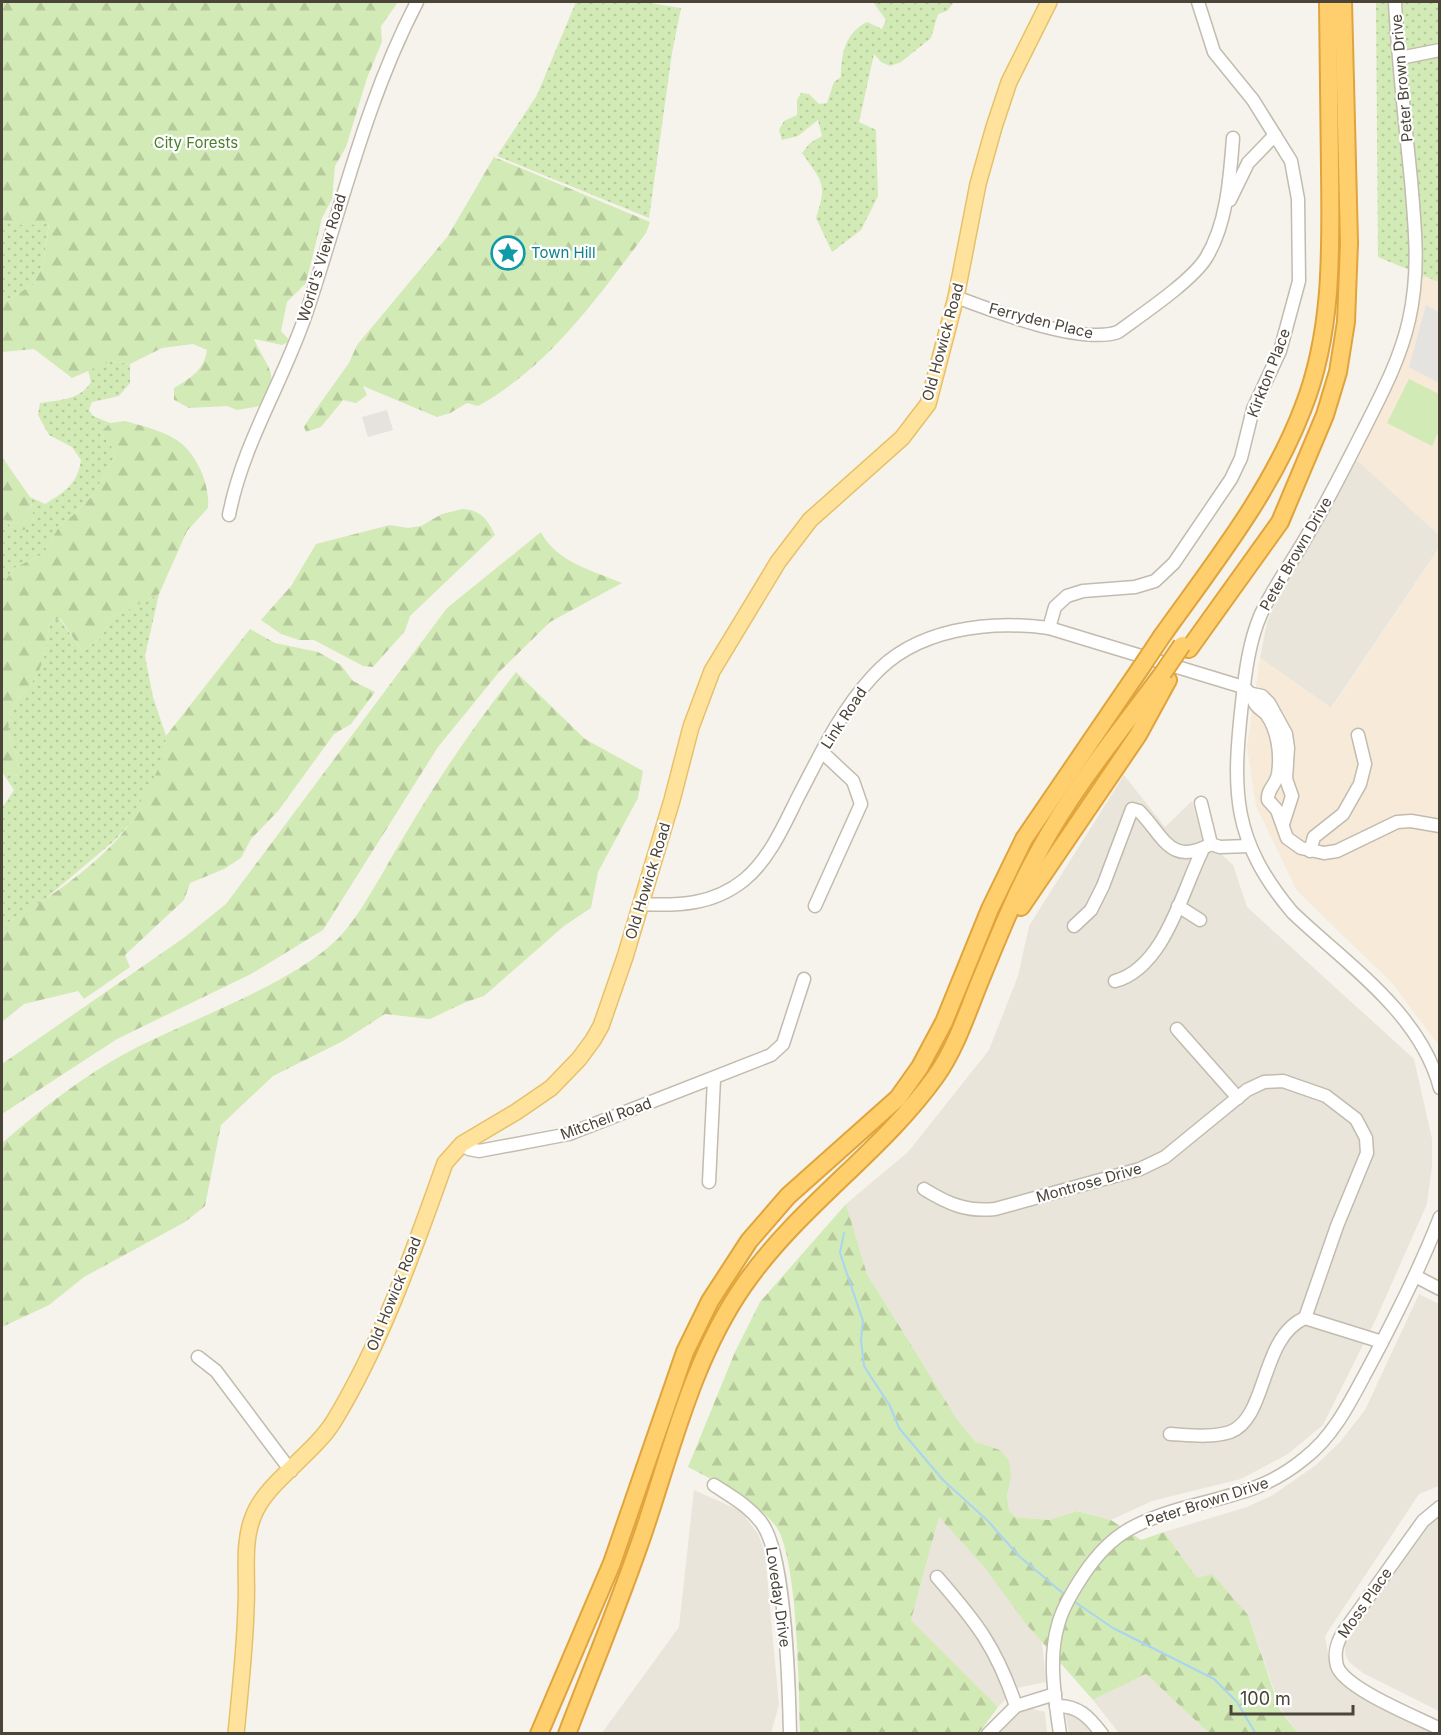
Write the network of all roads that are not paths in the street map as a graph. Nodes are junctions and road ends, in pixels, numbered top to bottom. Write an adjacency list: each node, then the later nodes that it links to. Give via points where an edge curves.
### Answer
1 (417, 2): 13 (street, World's View Road, via 385,66 307,311 287,366 251,437)
2 (1049, 2): 12 (main road, Old Howick Road, via 1016,67 994,127 978,184)
3 (1198, 2): 9 (street, Kirkton Place, via 1214,52 1242,85)
4 (1328, 2): 56 (highway, bridge, via 1331,242 1327,315 1303,408 1253,509 1024,838 944,1022 920,1067 897,1098 788,1196 748,1241 710,1301 685,1352 612,1563)
5 (1343, 2): 53 (highway, bridge, via 1349,243 1346,322 1338,372 1304,466 1277,516 1166,675 1083,782 1039,849 937,1074 878,1143 831,1186 768,1254 725,1314 701,1362 630,1570)
6 (1395, 2): 8 (street, Peter Brown Drive)
7 (1440, 50): 8 (street)
8 (1400, 58): 15 (street, Peter Brown Drive, via 1417,265 1408,322 1400,353 1353,450 1261,615)
9 (1275, 135): 11 (street, Ferryden Place, via 1248,163); 14 (street, Kirkton Place, via 1296,178 1299,280 1280,351 1253,409 1241,458 1219,498 1164,574 1135,587 1067,596 1055,607)
10 (1233, 138): 11 (street, Ferryden Place)
11 (1220, 223): 12 (street, Ferryden Place, via 1200,266 1129,324 1108,335 1082,334 1029,321)
12 (956, 297): 26 (main road, Old Howick Road, via 933,390 923,413 902,438 810,520 778,562 712,671 691,727)
13 (229, 515)
14 (1049, 628): 15 (street, Link Road); 19 (street, Link Road, via 1023,624 964,628 945,632 908,650 873,675)
15 (1248, 691): 16 (street, via 1256,706); 17 (street, Peter Brown Drive); 22 (street, via 1269,703 1286,734 1286,779 1292,796)
16 (1267, 715): 17 (street, via 1250,717); 22 (street, via 1279,748 1278,776 1268,797)
17 (1238, 728): 23 (street, Peter Brown Drive, via 1236,784 1240,818)
18 (1358, 735): 25 (street, via 1365,764 1360,784 1343,814 1314,837)
19 (822, 752): 26 (street, Link Road, via 774,843 745,880 714,898 692,904); 27 (street, via 853,781 861,804)
20 (1201, 803): 24 (street)
21 (1440, 826): 25 (street, via 1397,822 1337,851)
22 (1282, 828): 25 (street, via 1290,841)
23 (1249, 846): 24 (street); 35 (street, Peter Brown Drive, via 1292,912 1393,1006 1416,1038)
24 (1206, 847): 28 (street); 30 (street, via 1175,851 1139,811 1132,809 1109,874 1091,910)
25 (1310, 851)
26 (641, 904): 37 (main road, Old Howick Road, via 601,1026 579,1059 551,1088)
27 (816, 906)
28 (1178, 906): 29 (street); 32 (street, via 1150,959 1137,971)
29 (1200, 920)
30 (1074, 926)
31 (804, 979): 34 (street, Mitchell Road, via 779,1050)
32 (1115, 981)
33 (1177, 1029): 36 (street)
34 (714, 1079): 37 (street, Mitchell Road, via 553,1139 479,1152); 38 (street)
35 (1440, 1088)
36 (1238, 1098): 39 (street, Montrose Drive, via 1165,1157 1109,1179 979,1211 946,1202); 43 (street, Montrose Drive, via 1255,1085 1283,1081 1326,1096 1356,1119 1366,1138 1368,1153)
37 (462, 1144): 47 (main road, Old Howick Road, via 445,1163 385,1323 360,1374 325,1435)
38 (709, 1182)
39 (924, 1189)
40 (1440, 1217): 41 (street, Peter Brown Drive)
41 (1417, 1277): 42 (street); 44 (street, Peter Brown Drive)
42 (1440, 1289)
43 (1305, 1318): 44 (street); 46 (street, via 1292,1324 1282,1337 1251,1411 1236,1429 1211,1436)
44 (1382, 1342): 51 (street, Peter Brown Drive, via 1340,1417 1307,1457 1268,1484 1156,1516 1105,1545 1073,1590 1057,1626)
45 (198, 1357): 47 (street, via 216,1371)
46 (1170, 1434)
47 (291, 1471): 55 (main road, Old Howick Road, via 256,1508 250,1527)
48 (714, 1485): 59 (street, Loveday Drive, via 756,1516 776,1556)
49 (1440, 1507): 54 (street, Moss Place, via 1423,1521 1342,1634 1335,1650 1338,1667 1354,1685)
50 (937, 1576): 52 (street, via 989,1641)
51 (1055, 1700): 52 (street); 61 (street, Peter Brown Drive); 62 (street, via 1082,1712)
52 (1016, 1706): 60 (street)
53 (572, 1713): 57 (highway); 58 (highway)
54 (1440, 1729)
55 (236, 1734)
56 (539, 1734)
57 (559, 1734)
58 (567, 1734)
59 (790, 1734)
60 (988, 1734)
61 (1060, 1734)
62 (1102, 1734)

